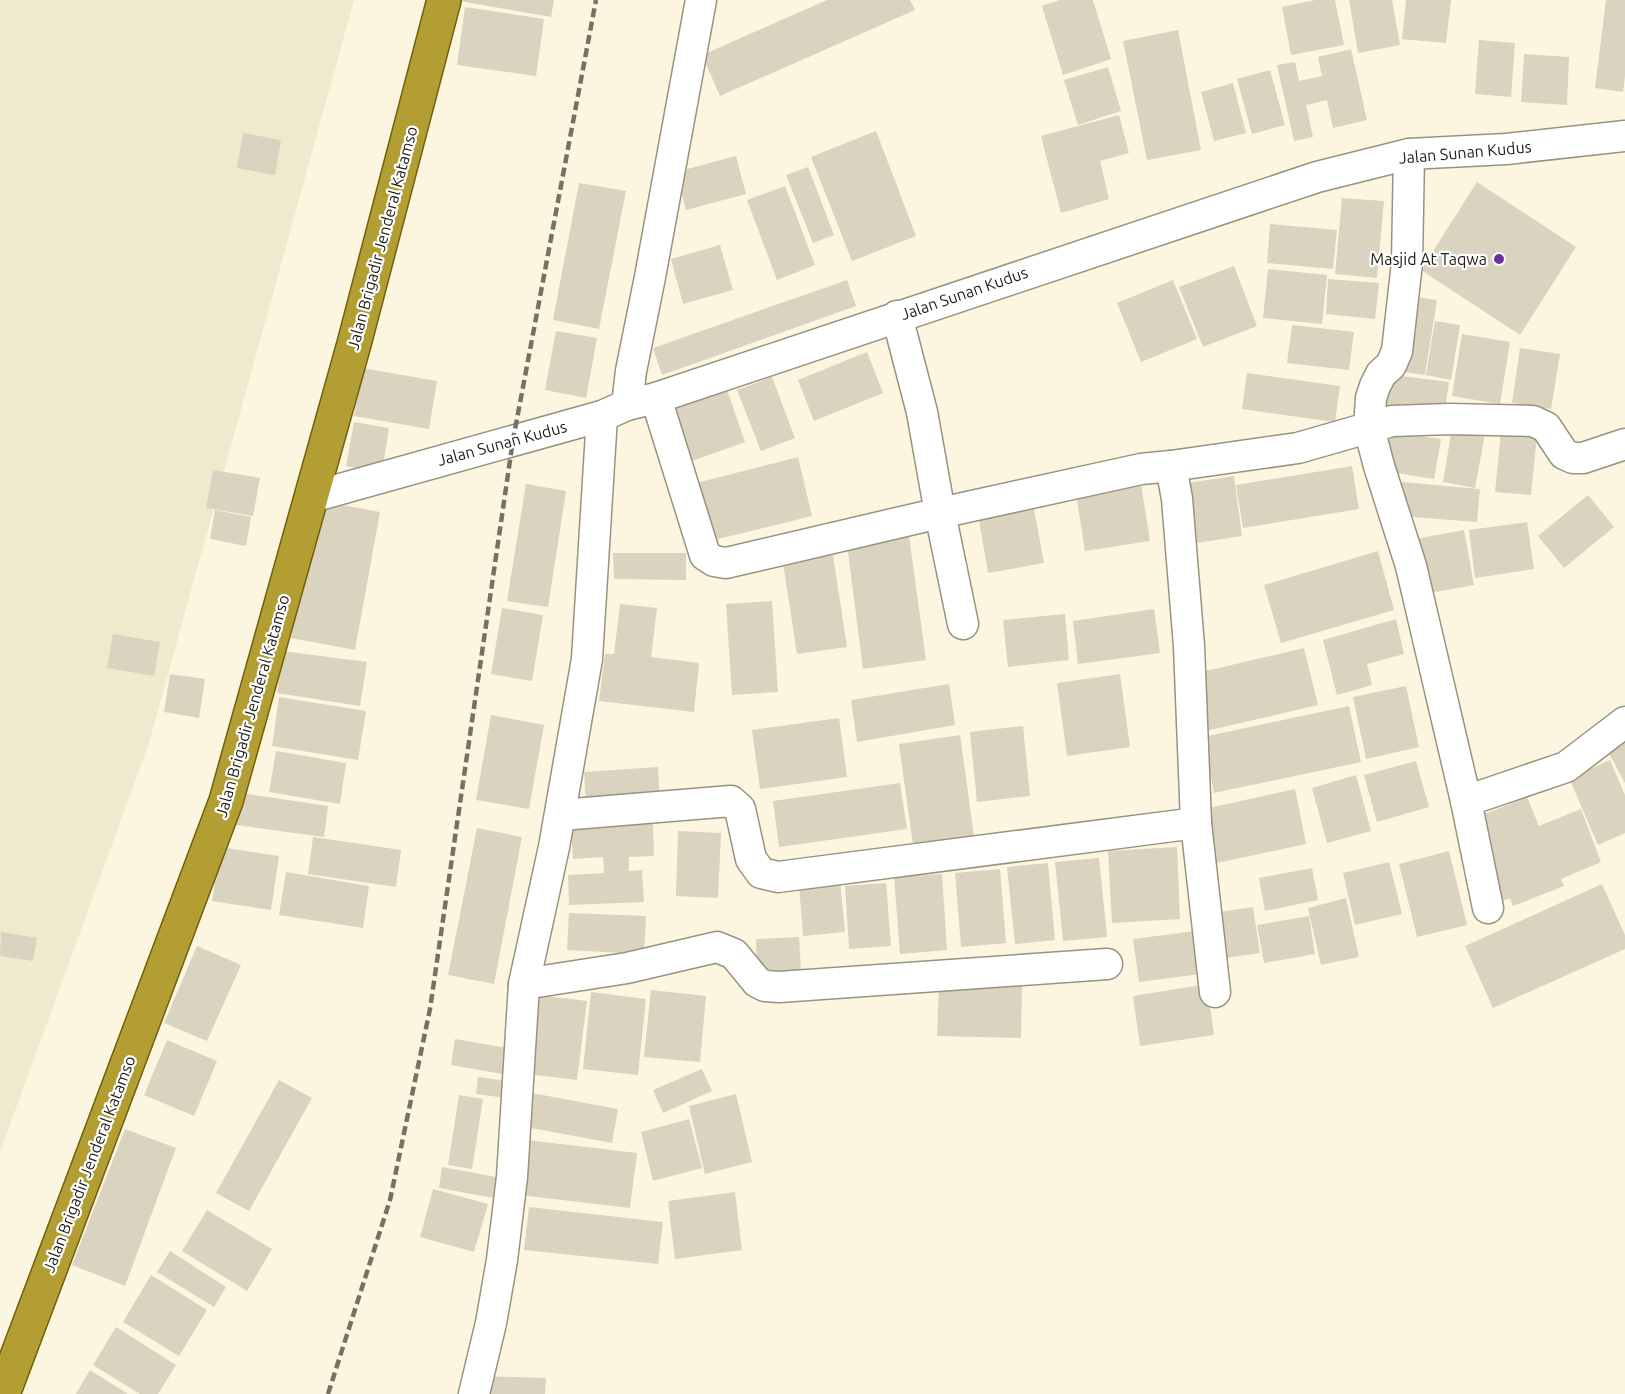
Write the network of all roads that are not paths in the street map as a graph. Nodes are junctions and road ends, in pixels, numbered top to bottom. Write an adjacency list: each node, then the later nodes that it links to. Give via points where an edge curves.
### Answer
1 (444, 0): 11 (highway, Jalan Brigadir Jenderal Katamso)
2 (700, 0): 7 (street, via 631,371)
3 (1625, 136): 4 (street, Jalan Sunan Kudus, via 1506,149)
4 (1409, 154): 5 (street, Jalan Sunan Kudus, via 1317,177); 8 (street, via 1407,264 1397,351 1371,398)
5 (897, 316): 6 (street, Jalan Sunan Kudus); 12 (street, via 922,412)
6 (656, 398): 7 (street, Jalan Sunan Kudus); 12 (street, via 705,555 714,561 726,563)
7 (614, 411): 11 (street, Jalan Sunan Kudus); 16 (street, via 587,659)
8 (1369, 428): 9 (street, via 1392,421 1425,419 1533,421 1546,427 1563,454 1573,458); 10 (street, via 1298,448); 15 (street, via 1411,566)
9 (1625, 444)
10 (1171, 466): 12 (street, via 1141,469); 17 (street, via 1178,499 1189,646)
11 (312, 497): 22 (highway, Jalan Brigadir Jenderal Katamso, via 226,801)
12 (940, 513): 13 (street)
13 (963, 624)
14 (1625, 722): 15 (street, via 1566,767)
15 (1466, 801): 18 (street)
16 (561, 815): 17 (street, via 731,801 740,809 751,859 761,873 778,877); 20 (street)
17 (1196, 823): 21 (street)
18 (1488, 908)
19 (1107, 964): 20 (street, via 779,987 757,982 734,954 717,947 627,968)
20 (524, 984): 23 (street, via 512,1177 491,1323)
21 (1215, 992)
22 (3, 1394)
23 (474, 1394)

